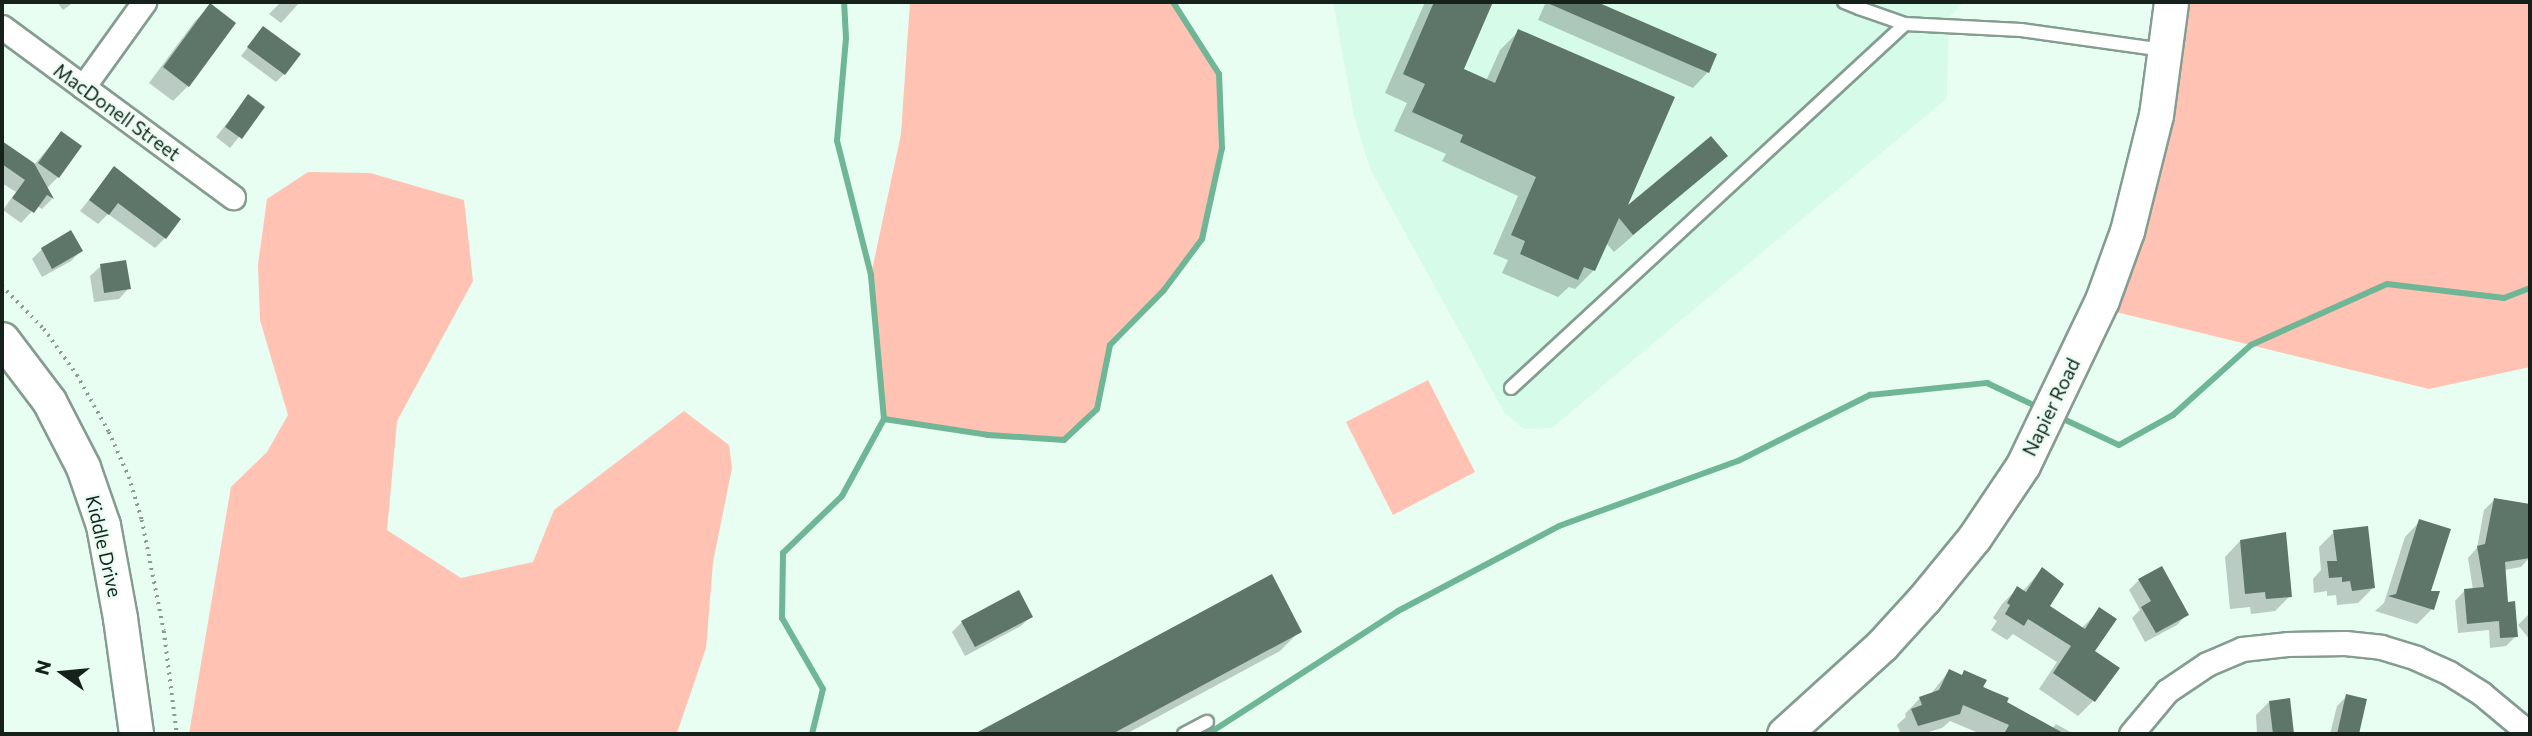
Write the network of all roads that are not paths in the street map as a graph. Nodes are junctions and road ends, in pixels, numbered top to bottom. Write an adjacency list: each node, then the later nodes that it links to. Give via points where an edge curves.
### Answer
1 (144, 2): 8 (street)
2 (1844, 2): 4 (lane)
3 (2171, 2): 7 (main road, Napier Road)
4 (1860, 5): 5 (lane)
5 (1905, 24): 7 (lane, via 2021,30); 11 (lane)
6 (2, 27): 8 (street, MacDonell Street)
7 (2166, 50): 15 (main road, Napier Road, via 2144,172 2127,231 2102,300 2023,465 1974,538 1924,599 1882,645)
8 (83, 88): 9 (street, MacDonell Street)
9 (233, 197)
10 (2, 339): 13 (main road, Kiddle Drive, via 49,401 83,467 103,525)
11 (1511, 388)
12 (1207, 722): 14 (lane)
13 (136, 734)
14 (1184, 734)
15 (1784, 734)
16 (2131, 734): 17 (street, via 2167,691 2207,664 2242,649 2345,643 2416,657 2449,673)
17 (2530, 734)

